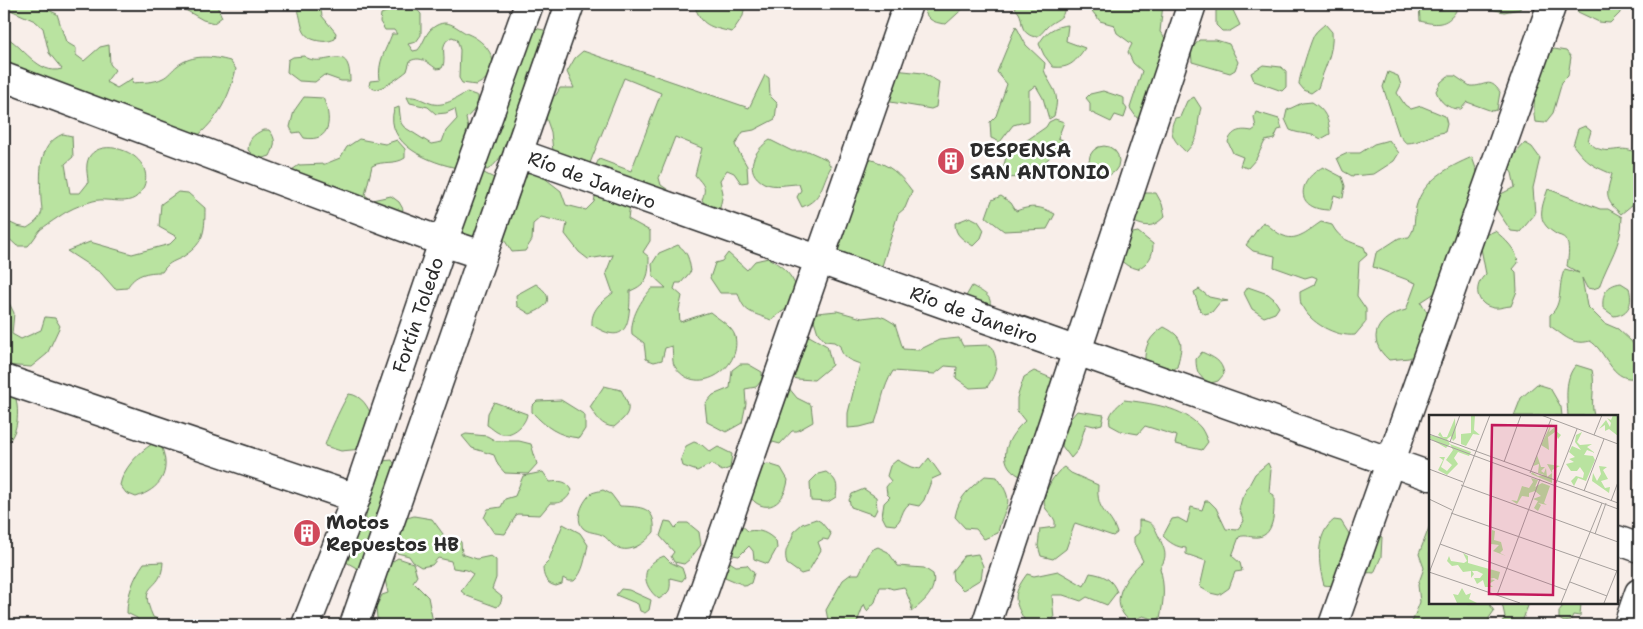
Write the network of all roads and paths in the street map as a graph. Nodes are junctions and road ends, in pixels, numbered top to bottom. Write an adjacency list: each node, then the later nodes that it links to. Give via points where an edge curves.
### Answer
1 (529, 4): 8 (street, Fortín Toledo)
2 (570, 4): 7 (street)
3 (908, 4): 10 (street)
4 (1192, 4): 12 (street)
5 (1552, 4): 15 (street)
6 (4, 77): 8 (street)
7 (518, 153): 9 (street); 10 (street, Río de Janeiro)
8 (443, 242): 9 (street); 11 (street, Fortín Toledo)
9 (482, 255): 13 (street)
10 (820, 260): 12 (street, Río de Janeiro); 23 (street)
11 (409, 342): 13 (street); 17 (street, Fortín Toledo)
12 (1078, 352): 15 (street, Río de Janeiro); 24 (street)
13 (447, 358): 22 (street)
14 (4, 379): 17 (street)
15 (1391, 462): 16 (street, Río de Janeiro); 25 (street)
16 (1429, 476)
17 (356, 498): 21 (street, Fortín Toledo)
18 (1618, 540): 19 (street)
19 (1639, 548)
20 (1639, 592): 26 (street)
21 (306, 625)
22 (354, 625)
23 (692, 625)
24 (986, 625)
25 (1332, 625)
26 (1628, 625)

